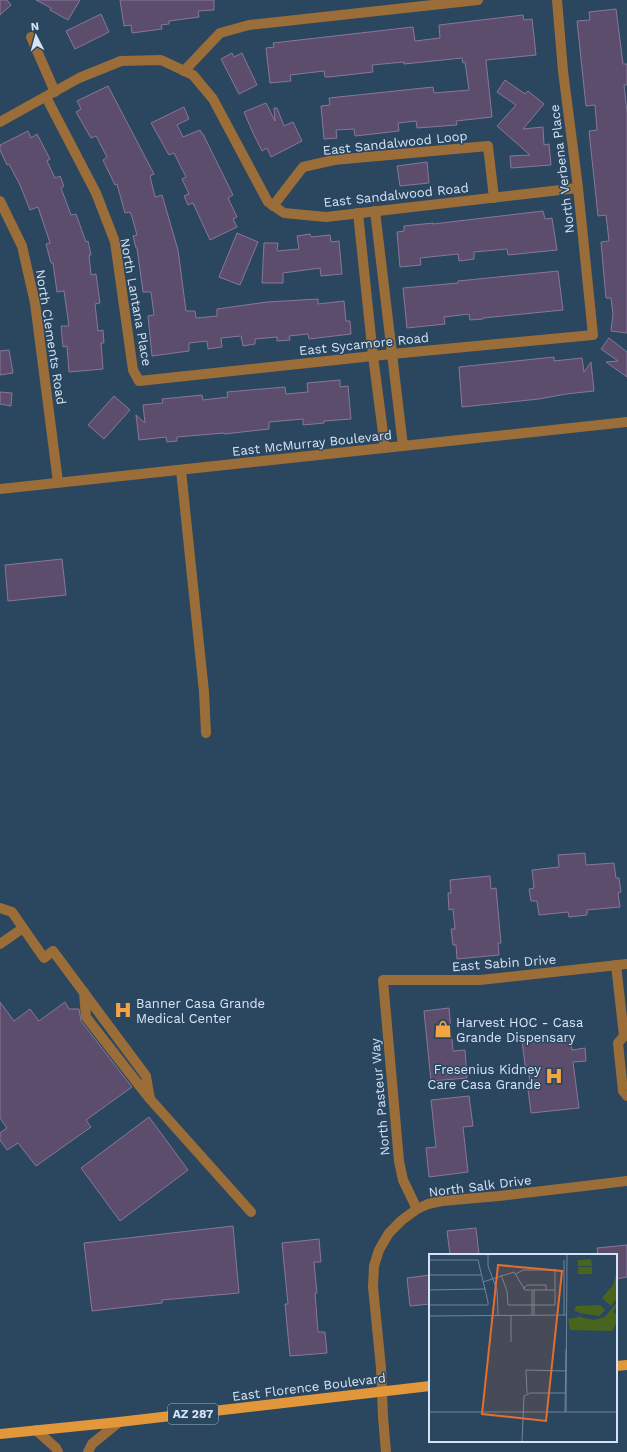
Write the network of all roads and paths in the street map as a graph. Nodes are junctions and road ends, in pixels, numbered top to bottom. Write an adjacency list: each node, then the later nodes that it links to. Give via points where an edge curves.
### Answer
1 (478, 0): 4 (street, via 249,25 220,33)
2 (557, 0): 7 (street, North Verbena Place)
3 (31, 37): 5 (street, North Lantana Place)
4 (184, 71): 5 (street, via 161,60 121,61 79,78); 10 (street, via 193,75 213,99 268,202)
5 (50, 94): 6 (street); 16 (street, North Lantana Place, via 96,193 115,242 133,370)
6 (0, 122)
7 (578, 188): 8 (street, East Sandalwood Road); 13 (street, North Verbena Place)
8 (494, 198): 10 (street, East Sandalwood Loop, via 488,146 334,160 303,167); 11 (street, East Sandalwood Road)
9 (0, 201): 21 (street, North Clements Road, via 22,246 35,303)
10 (273, 206): 12 (street, East Sandalwood Road, via 284,213 326,217)
11 (375, 211): 12 (street, East Sandalwood Road); 14 (street)
12 (358, 213): 15 (street)
13 (593, 335): 14 (street, East Sycamore Road)
14 (392, 354): 15 (street, East Sycamore Road); 18 (street)
15 (373, 356): 16 (street, East Sycamore Road); 19 (street)
16 (139, 381)
17 (627, 422): 18 (street, East McMurray Boulevard)
18 (403, 446): 19 (street, East McMurray Boulevard)
19 (385, 448): 20 (street, East McMurray Boulevard)
20 (181, 470): 21 (street, East McMurray Boulevard); 23 (street)
21 (58, 482): 22 (street, East McMurray Boulevard)
22 (0, 489)
23 (206, 733)
24 (0, 908): 25 (street, via 12,912)
25 (23, 928): 26 (street); 30 (street, via 44,958 54,951)
26 (0, 944)
27 (627, 964): 28 (street, East Sabin Drive)
28 (616, 965): 29 (street, East Sabin Drive, via 480,980); 31 (street, via 624,1036 618,1043 623,1091)
29 (382, 980): 34 (street, North Pasteur Way, via 399,1161 403,1180)
30 (84, 992): 32 (street, via 146,1076); 32 (street, via 86,1018)
31 (627, 1096)
32 (150, 1099): 35 (street)
33 (627, 1181): 34 (street, North Salk Drive, via 442,1201)
34 (417, 1209): 39 (street, North Salk Drive, via 389,1233 379,1250 374,1266 373,1287)
35 (251, 1212)
36 (627, 1365): 37 (main road)
37 (617, 1366)
38 (429, 1386): 39 (main road, East Florence Boulevard / AZ 287)
39 (381, 1392): 40 (main road, East Florence Boulevard / AZ 287); 45 (street, North Salk Drive)
40 (119, 1422): 41 (main road, East Florence Boulevard / AZ 287); 44 (street, via 92,1444)
41 (36, 1430): 42 (main road, East Florence Boulevard / AZ 287); 43 (street)
42 (0, 1434)
43 (58, 1452)
44 (88, 1452)
45 (386, 1452)

